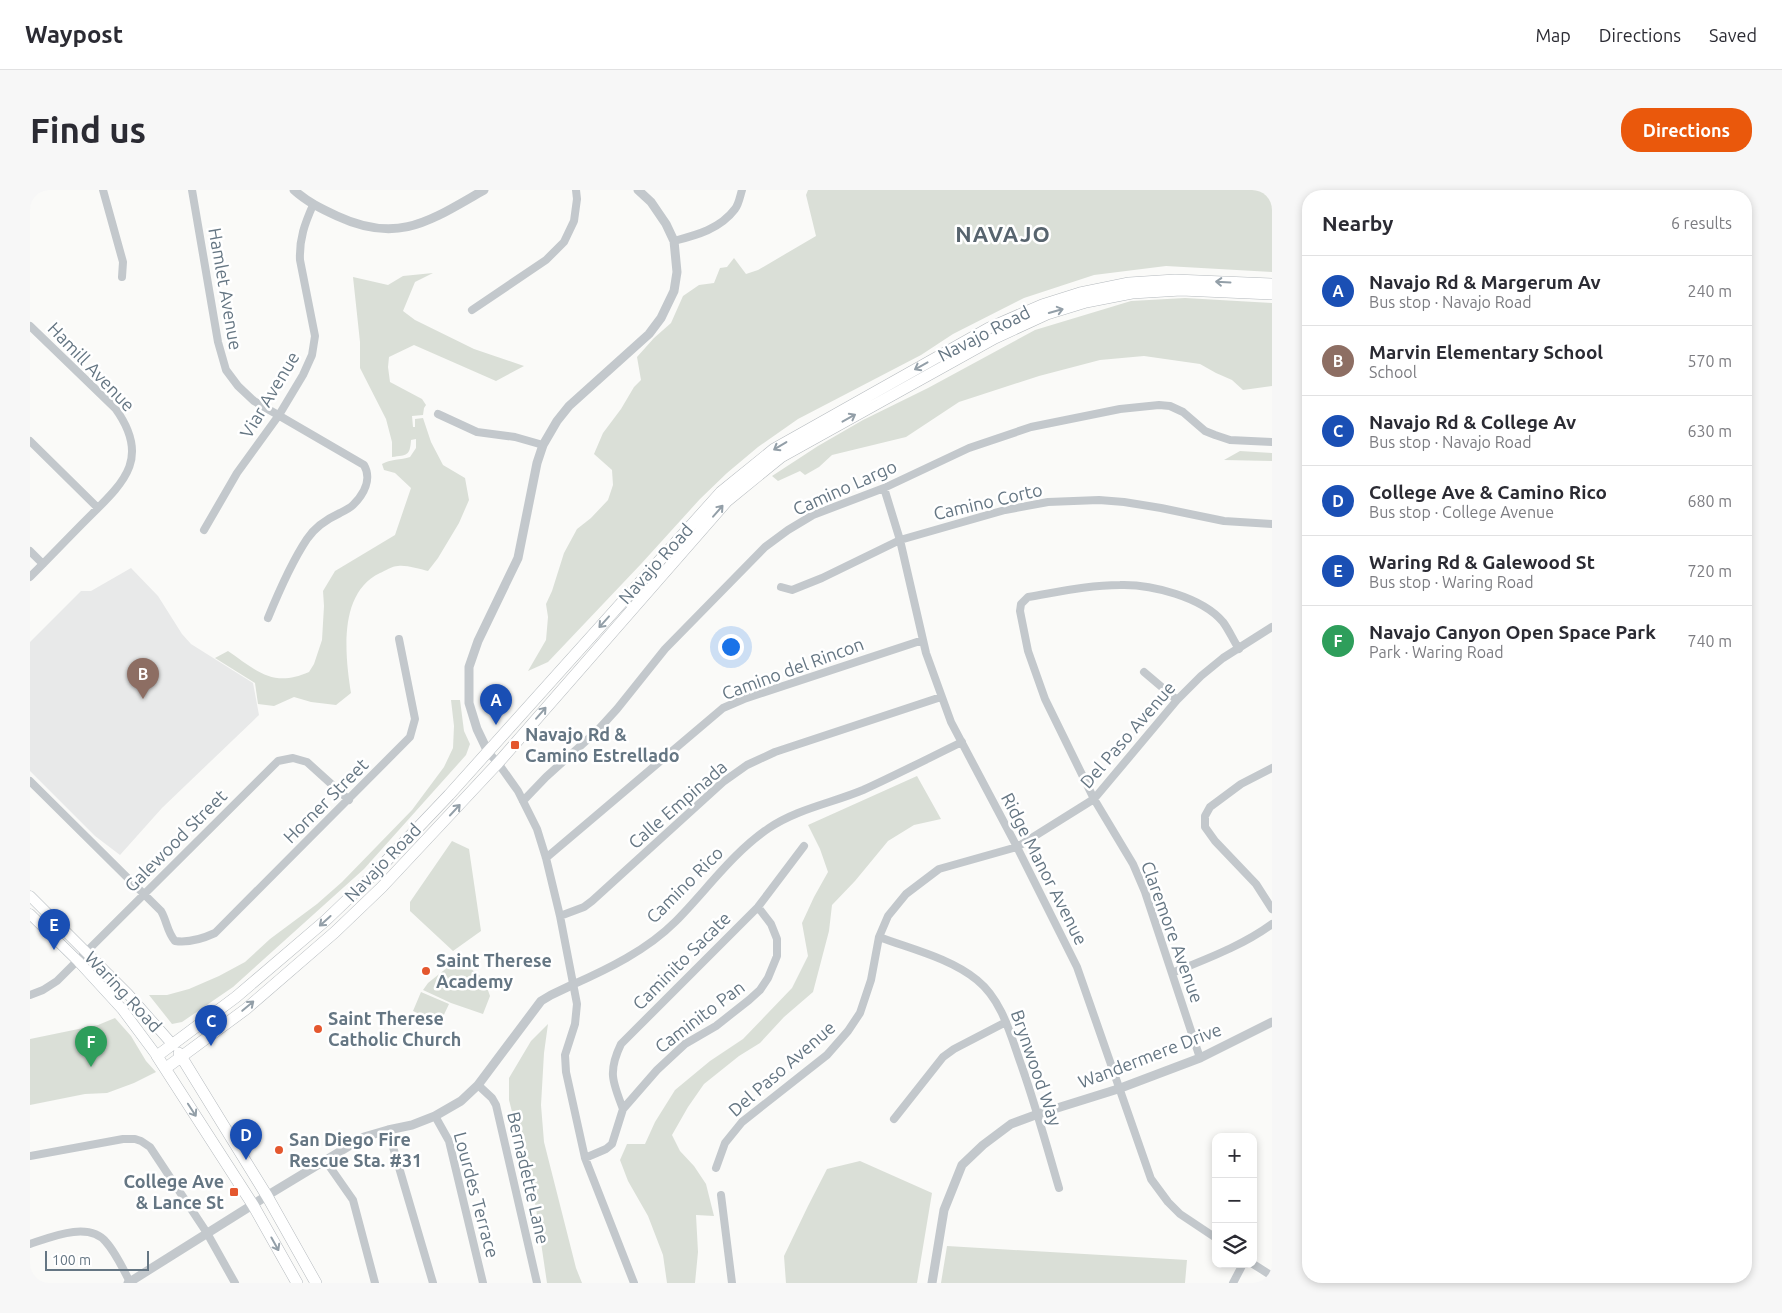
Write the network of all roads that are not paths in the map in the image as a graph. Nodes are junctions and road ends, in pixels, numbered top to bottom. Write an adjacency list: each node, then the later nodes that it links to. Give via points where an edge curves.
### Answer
1 (103, 190): 10 (street, via 122,262)
2 (192, 190): 16 (street, Hamlet Avenue, via 218,342 226,370 254,401)
3 (294, 190): 8 (street)
4 (484, 190): 8 (street, via 432,220 400,229 372,228 350,222)
5 (576, 190): 13 (street, via 574,221 564,242 546,260)
6 (638, 190): 9 (street, via 651,202)
7 (742, 190): 9 (street, via 736,208 715,228)
8 (313, 205): 16 (street, Viar Avenue, via 299,247 315,336 312,355)
9 (674, 241): 19 (street, via 677,272 674,291 661,318 648,334 569,406)
10 (122, 277)
11 (1272, 284): 38 (main road, Navajo Road, one-way to 38, via 1175,280 1129,283 1052,302 990,328 774,449 721,492)
12 (1272, 294): 39 (main road, Navajo Road, one-way to 12, via 727,501 781,458 995,338 1047,314 1132,293 1181,290)
13 (472, 310)
14 (30, 326): 21 (street, Hamill Avenue, via 115,408 129,431 131,459 125,478)
15 (438, 414): 19 (street, via 477,432 515,437)
16 (280, 415): 23 (street, Viar Avenue, via 237,473); 29 (street, Hamlet Avenue, via 364,465 369,481 352,506 328,519 306,539)
17 (30, 441): 21 (street)
18 (1272, 442): 20 (street, Camino Largo, via 1230,440 1215,435 1205,431 1184,412 1170,406 1120,409 1031,427 969,448)
19 (543, 446): 38 (street, via 518,558 469,667 469,703)
20 (884, 488): 24 (street, Ridge Manor Avenue); 44 (street, Camino Largo, via 813,515 765,547 665,649 618,709)
21 (98, 508): 26 (street, Hamill Avenue)
22 (1272, 524): 24 (street, Camino Corto, via 1224,521 1099,500 1048,502 1005,510)
23 (204, 530)
24 (900, 540): 28 (street, Camino Corto, via 792,590); 32 (street, Ridge Manor Avenue)
25 (30, 551): 26 (street)
26 (43, 564): 27 (street, Hamill Avenue)
27 (30, 577)
28 (781, 587)
29 (268, 618)
30 (1272, 627): 33 (street, Del Paso Avenue)
31 (399, 640): 43 (street, Horner Street, via 415,719 410,737)
32 (922, 640): 35 (street, Ridge Manor Avenue); 49 (street, Camino del Rincon, via 744,698 724,708)
33 (1239, 649): 36 (street, Del Paso Avenue, via 1201,676); 42 (street, Claremore Avenue, via 1222,622 1208,610 1183,597 1156,589 1105,585 1023,600 1020,611 1028,651 1046,699)
34 (1144, 672): 36 (street)
35 (941, 696): 37 (street, Ridge Manor Avenue); 55 (street, Calle Empinada, via 775,752 747,765 723,782 592,901)
36 (1177, 700): 42 (street, Del Paso Avenue)
37 (962, 742): 48 (street, Ridge Manor Avenue); 61 (street, Camino Rico, via 862,790 799,813 769,828 745,848 674,924 641,949)
38 (488, 752): 39 (street); 45 (main road, Navajo Road)
39 (498, 762): 44 (street); 46 (main road, Navajo Road, one-way to 39)
40 (1272, 768): 53 (street, via 1241,784 1210,807 1205,816 1205,827 1256,884)
41 (30, 781): 50 (street)
42 (1094, 799): 48 (street, Del Paso Avenue); 60 (street, Claremore Avenue, via 1133,864)
43 (349, 800): 50 (street, Galewood Street, via 306,762 293,758 278,761); 50 (street, Horner Street, via 215,933 205,938 175,941 161,910)
44 (523, 801): 49 (street, via 537,829)
45 (421, 824): 46 (main road); 65 (main road, Navajo Road, one-way to 65, via 325,921 236,998)
46 (432, 834): 67 (main road, Navajo Road, one-way to 46, via 246,1009 335,932)
47 (804, 846): 52 (street, Caminito Sacate)
48 (1017, 847): 57 (street, Del Paso Avenue, via 939,870 906,894 888,916); 71 (street, Ridge Manor Avenue, via 1076,968)
49 (546, 858): 55 (street)
50 (144, 894): 58 (street, Galewood Street)
51 (30, 896): 58 (main road, Waring Road)
52 (758, 907): 72 (street, Caminito Sacate, via 621,1044 615,1058 613,1083); 72 (street, Caminito Pan, via 777,938 777,956 764,984 716,1026 685,1044)
53 (1272, 909)
54 (30, 914): 59 (main road, Waring Road)
55 (560, 916): 61 (street)
56 (1272, 924): 60 (street, via 1225,951)
57 (879, 937): 63 (street, Brynwood Way, via 965,972 996,1001); 80 (street, Del Paso Avenue, via 871,980 860,1013 848,1032 827,1055 742,1122 725,1143)
58 (87, 953): 59 (street, Galewood Street); 65 (main road, Waring Road)
59 (78, 961): 62 (street, Galewood Street, via 57,981); 66 (main road, Waring Road, via 122,1009)
60 (1172, 973): 68 (street, Claremore Avenue)
61 (572, 985): 70 (street, Camino Rico, via 541,1001); 78 (street, via 577,1004 575,1024 565,1055 566,1072)
62 (30, 995)
63 (1006, 1022): 73 (street, Brynwood Way); 75 (street, via 943,1057)
64 (1272, 1022): 68 (street, Wandermere Drive)
65 (173, 1045): 66 (main road, Navajo Road); 67 (main road)
66 (158, 1056): 69 (main road)
67 (182, 1057): 69 (main road, Navajo Road); 83 (main road)
68 (1200, 1058): 71 (street, Wandermere Drive)
69 (166, 1068): 84 (main road, one-way to 84)
70 (478, 1085): 74 (street, Camino Rico, via 461,1101); 98 (street, Bernadette Lane, via 496,1106)
71 (1118, 1089): 73 (street, Wandermere Drive); 86 (street, Ridge Manor Avenue, via 1151,1179 1180,1214)
72 (623, 1109): 78 (street, Caminito Pan, via 612,1144)
73 (1038, 1114): 81 (street, Brynwood Way); 101 (street, Wandermere Drive, via 1011,1124 983,1144 962,1165 944,1210)
74 (435, 1116): 76 (street, Camino Rico); 97 (street, Lourdes Terrace, via 449,1141)
75 (894, 1119)
76 (388, 1130): 79 (street, Camino Rico, via 364,1137); 96 (street)
77 (30, 1156): 85 (street, via 123,1139 141,1141 150,1147)
78 (585, 1158): 99 (street)
79 (325, 1160): 83 (street, Camino Rico); 95 (street, via 353,1200)
80 (716, 1168)
81 (1059, 1188)
82 (721, 1195): 100 (street)
83 (267, 1196): 84 (street, Camino Rico); 94 (main road)
84 (253, 1205): 85 (street, Camino Rico); 93 (main road, one-way to 93)
85 (207, 1234): 91 (street, Camino Rico); 92 (street)
86 (1212, 1235)
87 (30, 1244): 91 (street, via 90,1231 107,1242)
88 (1257, 1267): 90 (street)
89 (1241, 1268): 102 (street)
90 (1272, 1276)
91 (129, 1282)
92 (235, 1283)
93 (297, 1283)
94 (316, 1283)
95 (375, 1283)
96 (433, 1283)
97 (483, 1283)
98 (537, 1283)
99 (634, 1283)
100 (732, 1283)
101 (932, 1283)
102 (1233, 1283)

